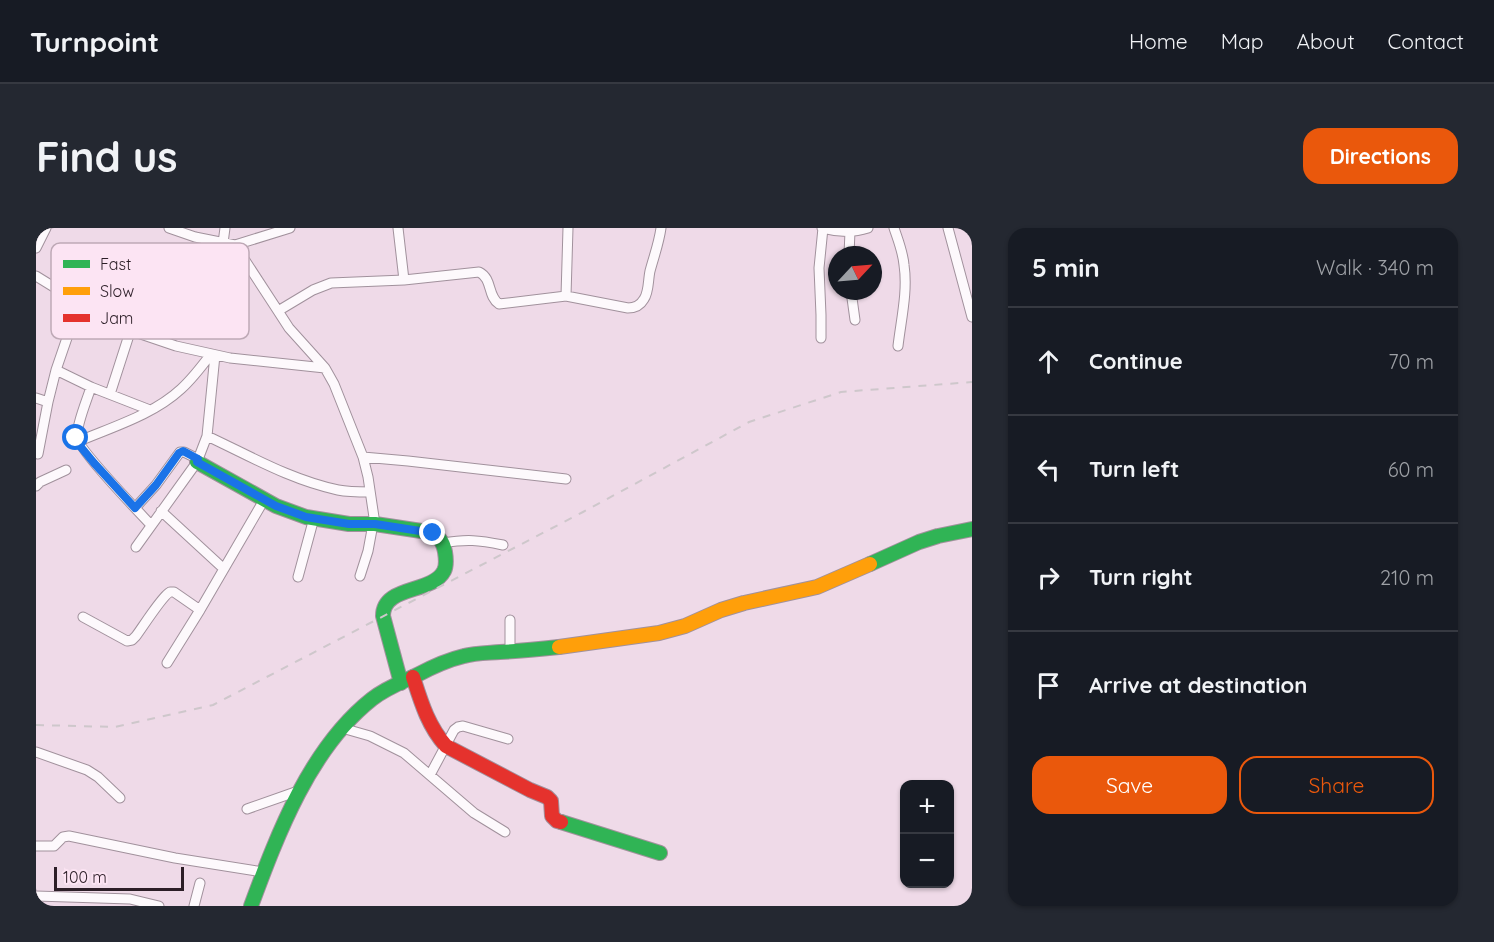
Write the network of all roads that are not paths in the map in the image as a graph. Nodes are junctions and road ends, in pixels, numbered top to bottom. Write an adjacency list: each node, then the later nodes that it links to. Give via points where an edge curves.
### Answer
1 (46, 228): 16 (street)
2 (169, 228): 13 (street)
3 (225, 228): 13 (street)
4 (290, 228): 14 (street)
5 (398, 228): 19 (street)
6 (568, 228): 21 (street)
7 (661, 228): 21 (street, via 646,296 638,306 628,308)
8 (825, 228): 12 (street); 26 (street, via 819,268)
9 (868, 228): 12 (street)
10 (894, 228): 30 (street, via 904,264)
11 (948, 228): 24 (street)
12 (850, 231): 15 (street)
13 (224, 243)
14 (244, 243)
15 (849, 246)
16 (36, 248)
17 (249, 267): 23 (street)
18 (36, 276): 20 (street)
19 (404, 280): 21 (street, via 479,272 486,276 493,299 499,304); 23 (street, via 331,283)
20 (51, 285)
21 (566, 296)
22 (852, 300): 25 (street)
23 (278, 311): 32 (street)
24 (972, 317)
25 (855, 320)
26 (820, 338)
27 (67, 339): 33 (street)
28 (128, 339): 35 (street)
29 (153, 339): 31 (street)
30 (898, 346)
31 (213, 355): 32 (street); 38 (street, via 180,390); 39 (street)
32 (325, 368): 42 (street)
33 (56, 370): 34 (street); 37 (street)
34 (91, 387): 35 (street); 40 (street)
35 (110, 394): 38 (street)
36 (36, 398): 37 (street)
37 (48, 402): 41 (street)
38 (150, 410): 40 (street)
39 (207, 436): 43 (street); 47 (street, via 277,471 309,482)
40 (77, 442): 49 (street)
41 (38, 454)
42 (363, 457): 45 (street); 47 (street)
43 (197, 460): 48 (street); 49 (street, via 180,452); 50 (street)
44 (66, 470): 46 (street)
45 (566, 479)
46 (36, 486)
47 (370, 492): 52 (street)
48 (264, 500): 51 (street); 58 (street)
49 (135, 508): 53 (street)
50 (160, 512): 53 (street); 58 (street)
51 (314, 518): 52 (street); 60 (street)
52 (374, 524): 55 (street, via 433,533); 59 (street)
53 (151, 525): 57 (street)
54 (972, 529): 64 (street, via 919,542 817,587 750,601 659,633)
55 (442, 543): 56 (street, via 479,540); 66 (street, via 446,568 442,575 389,600 382,608)
56 (503, 545)
57 (135, 547)
58 (224, 569): 61 (street)
59 (360, 576)
60 (298, 577)
61 (200, 610): 62 (street, via 171,592 136,636 126,641); 65 (street)
62 (83, 617)
63 (510, 620): 64 (street)
64 (510, 651): 66 (street, via 462,656)
65 (167, 663)
66 (407, 680): 67 (street, via 374,698); 69 (street)
67 (342, 728): 71 (street, via 396,748); 72 (street)
68 (508, 739): 69 (street, via 460,726)
69 (446, 746): 71 (street); 77 (street, via 547,796 557,821)
70 (36, 752): 73 (street, via 87,770)
71 (430, 775): 75 (street, via 474,813)
72 (300, 790): 74 (street); 78 (street)
73 (120, 798)
74 (247, 809)
75 (505, 832)
76 (36, 846): 78 (street, via 54,846 69,836)
77 (660, 853)
78 (263, 872): 83 (street)
79 (200, 883): 82 (street)
80 (42, 900): 81 (street, via 130,899)
81 (159, 906)
82 (194, 906)
83 (251, 906)

